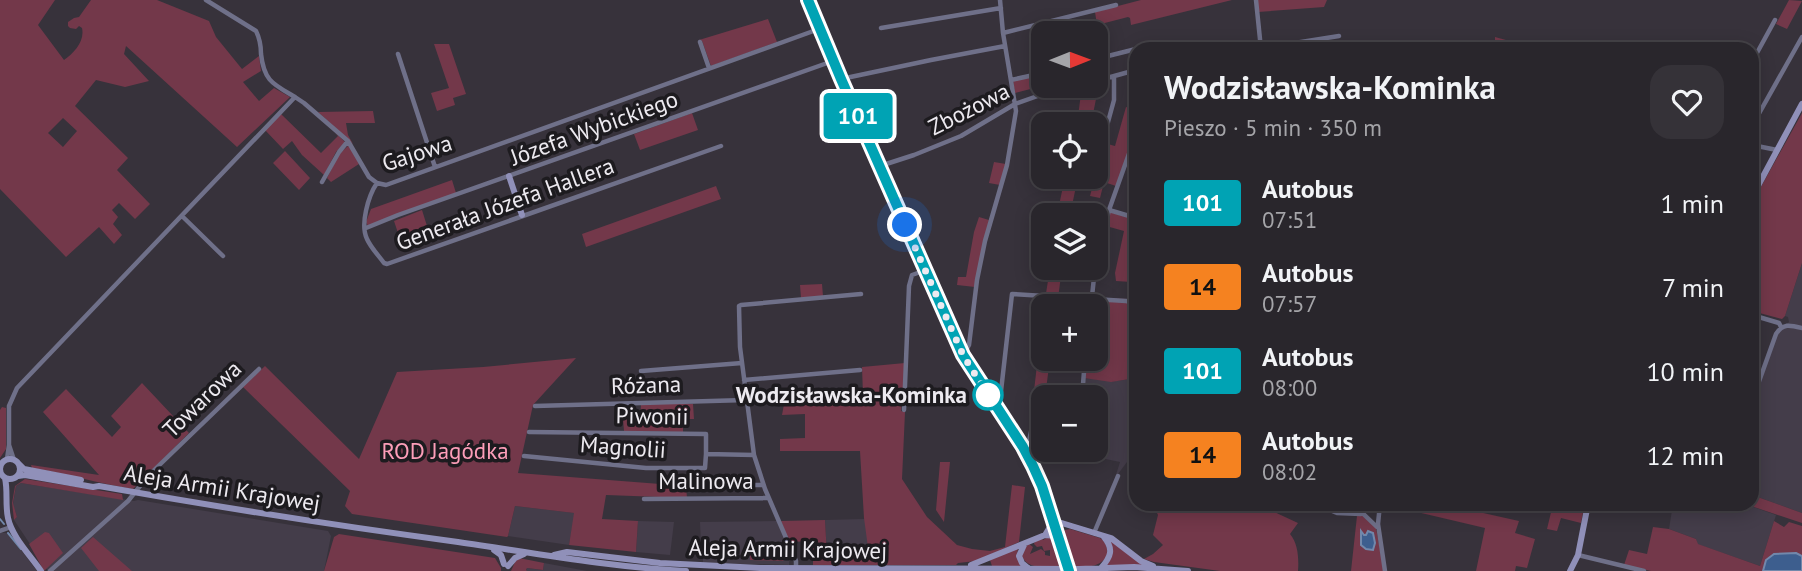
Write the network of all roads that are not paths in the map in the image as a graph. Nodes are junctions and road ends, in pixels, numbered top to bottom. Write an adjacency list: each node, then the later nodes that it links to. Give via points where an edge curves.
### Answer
1 (206, 0): 29 (street, Gajowa, via 256,31 263,70)
2 (808, 0): 9 (street)
3 (1000, 0): 6 (street)
4 (1256, 0): 14 (street)
5 (1116, 5): 10 (street)
6 (1001, 8): 8 (street); 10 (street)
7 (1776, 20): 17 (street)
8 (881, 28)
9 (819, 29): 21 (street); 22 (street, Gajowa)
10 (1003, 33): 16 (street)
11 (1339, 36): 15 (street)
12 (1802, 37): 33 (street)
13 (700, 42): 22 (street)
14 (1260, 42)
15 (1301, 42)
16 (1005, 46): 27 (street); 28 (street)
17 (1759, 50)
18 (1129, 51): 20 (street)
19 (398, 54): 41 (street)
20 (1108, 56)
21 (833, 61): 27 (street); 42 (street, Józefa Wybickiego)
22 (709, 68): 41 (street, Gajowa)
23 (1129, 73): 25 (street)
24 (1031, 76): 28 (street)
25 (1114, 77): 26 (street); 34 (street)
26 (1108, 78)
27 (841, 79): 40 (street)
28 (1011, 80): 31 (street)
29 (295, 97): 35 (street, Gajowa); 49 (street)
30 (1032, 98): 31 (street, Zbożowa)
31 (1015, 104): 40 (street, Zbożowa, via 961,136); 61 (street, via 1007,165 985,241 969,345)
32 (1802, 104): 38 (street)
33 (1759, 114)
34 (1108, 122)
35 (348, 141): 43 (street); 44 (street, Gajowa)
36 (721, 146): 48 (street, Generała Józefa Hallera)
37 (1759, 146): 38 (street)
38 (1777, 150): 45 (street)
39 (1129, 154): 46 (street)
40 (880, 166): 53 (street)
41 (435, 167): 44 (street, Gajowa, via 386,185)
42 (509, 176): 48 (street); 51 (street, Józefa Wybickiego)
43 (322, 182)
44 (377, 183): 51 (street, Generała Józefa Hallera)
45 (1759, 184)
46 (1109, 210): 47 (street); 50 (street)
47 (1108, 213)
48 (522, 215): 51 (street, Generała Józefa Hallera, via 387,264 366,238)
49 (182, 216): 52 (street); 78 (street, via 15,391 8,415)
50 (1129, 216)
51 (366, 228)
52 (223, 256)
53 (926, 270): 61 (street); 71 (street, via 912,275 909,286)
54 (861, 293): 62 (street, Malinowa, via 741,305)
55 (1031, 296): 70 (street, via 1012,295)
56 (1108, 300): 57 (street)
57 (1129, 302)
58 (1759, 317): 59 (street)
59 (1783, 326): 60 (street); 67 (street, via 1773,339)
60 (1802, 328)
61 (963, 355): 70 (street)
62 (742, 363): 65 (street); 66 (street, Malinowa)
63 (258, 369): 85 (street, Towarowa)
64 (860, 370): 66 (street)
65 (641, 371)
66 (744, 380): 68 (street, Malinowa)
67 (1759, 380)
68 (746, 400): 69 (street, Różana); 76 (street, Malinowa)
69 (535, 406)
70 (996, 406): 74 (street)
71 (904, 410)
72 (529, 432): 75 (street, Piwonii, via 706,434)
73 (1031, 432): 74 (street)
74 (1023, 447): 94 (street)
75 (706, 454): 76 (street, Piwonii); 77 (street, Magnolii, via 705,468 646,468)
76 (754, 455): 83 (street, Malinowa)
77 (524, 456)
78 (8, 462): 79 (street); 81 (street, via 20,471); 84 (street, Aleja Armii Krajowej)
79 (2, 476): 81 (street, Aleja Armii Krajowej); 86 (street)
80 (1118, 476): 99 (street)
81 (15, 477): 84 (street, Aleja Armii Krajowej); 86 (street)
82 (708, 485): 83 (street)
83 (763, 485): 87 (street, Malinowa)
84 (99, 486): 85 (street, Aleja Armii Krajowej)
85 (135, 492): 104 (street, Aleja Armii Krajowej); 117 (street, Towarowa)
86 (8, 497): 95 (street)
87 (768, 498): 88 (street, Malinowa); 113 (street, Malinowa, via 796,561)
88 (644, 499)
89 (1332, 511): 92 (street)
90 (1379, 511): 97 (street)
91 (1587, 511): 107 (street)
92 (1337, 513): 93 (street)
93 (1362, 513): 97 (street)
94 (1053, 519): 96 (street); 100 (street); 101 (street)
95 (11, 527): 98 (street); 116 (street)
96 (1072, 527): 99 (street); 101 (street)
97 (1378, 527): 121 (street)
98 (0, 531)
99 (1094, 534): 102 (street)
100 (1045, 535): 101 (street); 103 (street)
101 (1058, 536): 119 (street, bridge)
102 (1102, 536): 110 (street); 112 (street, via 1110,545)
103 (1025, 544): 111 (street); 114 (street, via 1020,559)
104 (486, 546): 105 (street, Aleja Armii Krajowej); 109 (street, via 499,553)
105 (509, 550): 106 (street, Aleja Armii Krajowej); 109 (street)
106 (529, 553): 108 (street, Aleja Armii Krajowej); 109 (street, via 517,556)
107 (1578, 555): 122 (street); 123 (street)
108 (598, 563): 113 (street, Aleja Armii Krajowej); 118 (street, Aleja Armii Krajowej)
109 (506, 568)
110 (1157, 568): 112 (street, Aleja Armii Krajowej); 115 (street, Aleja Armii Krajowej)
111 (960, 569): 113 (street, Aleja Armii Krajowej); 114 (street, Aleja Armii Krajowej)
112 (1108, 569): 114 (street, Aleja Armii Krajowej)
113 (794, 570)
114 (1031, 570)
115 (1170, 570): 120 (street, Aleja Armii Krajowej)
116 (41, 571)
117 (51, 571)
118 (685, 571)
119 (1069, 571)
120 (1188, 571)
121 (1385, 571)
122 (1570, 571)
123 (1644, 571)

